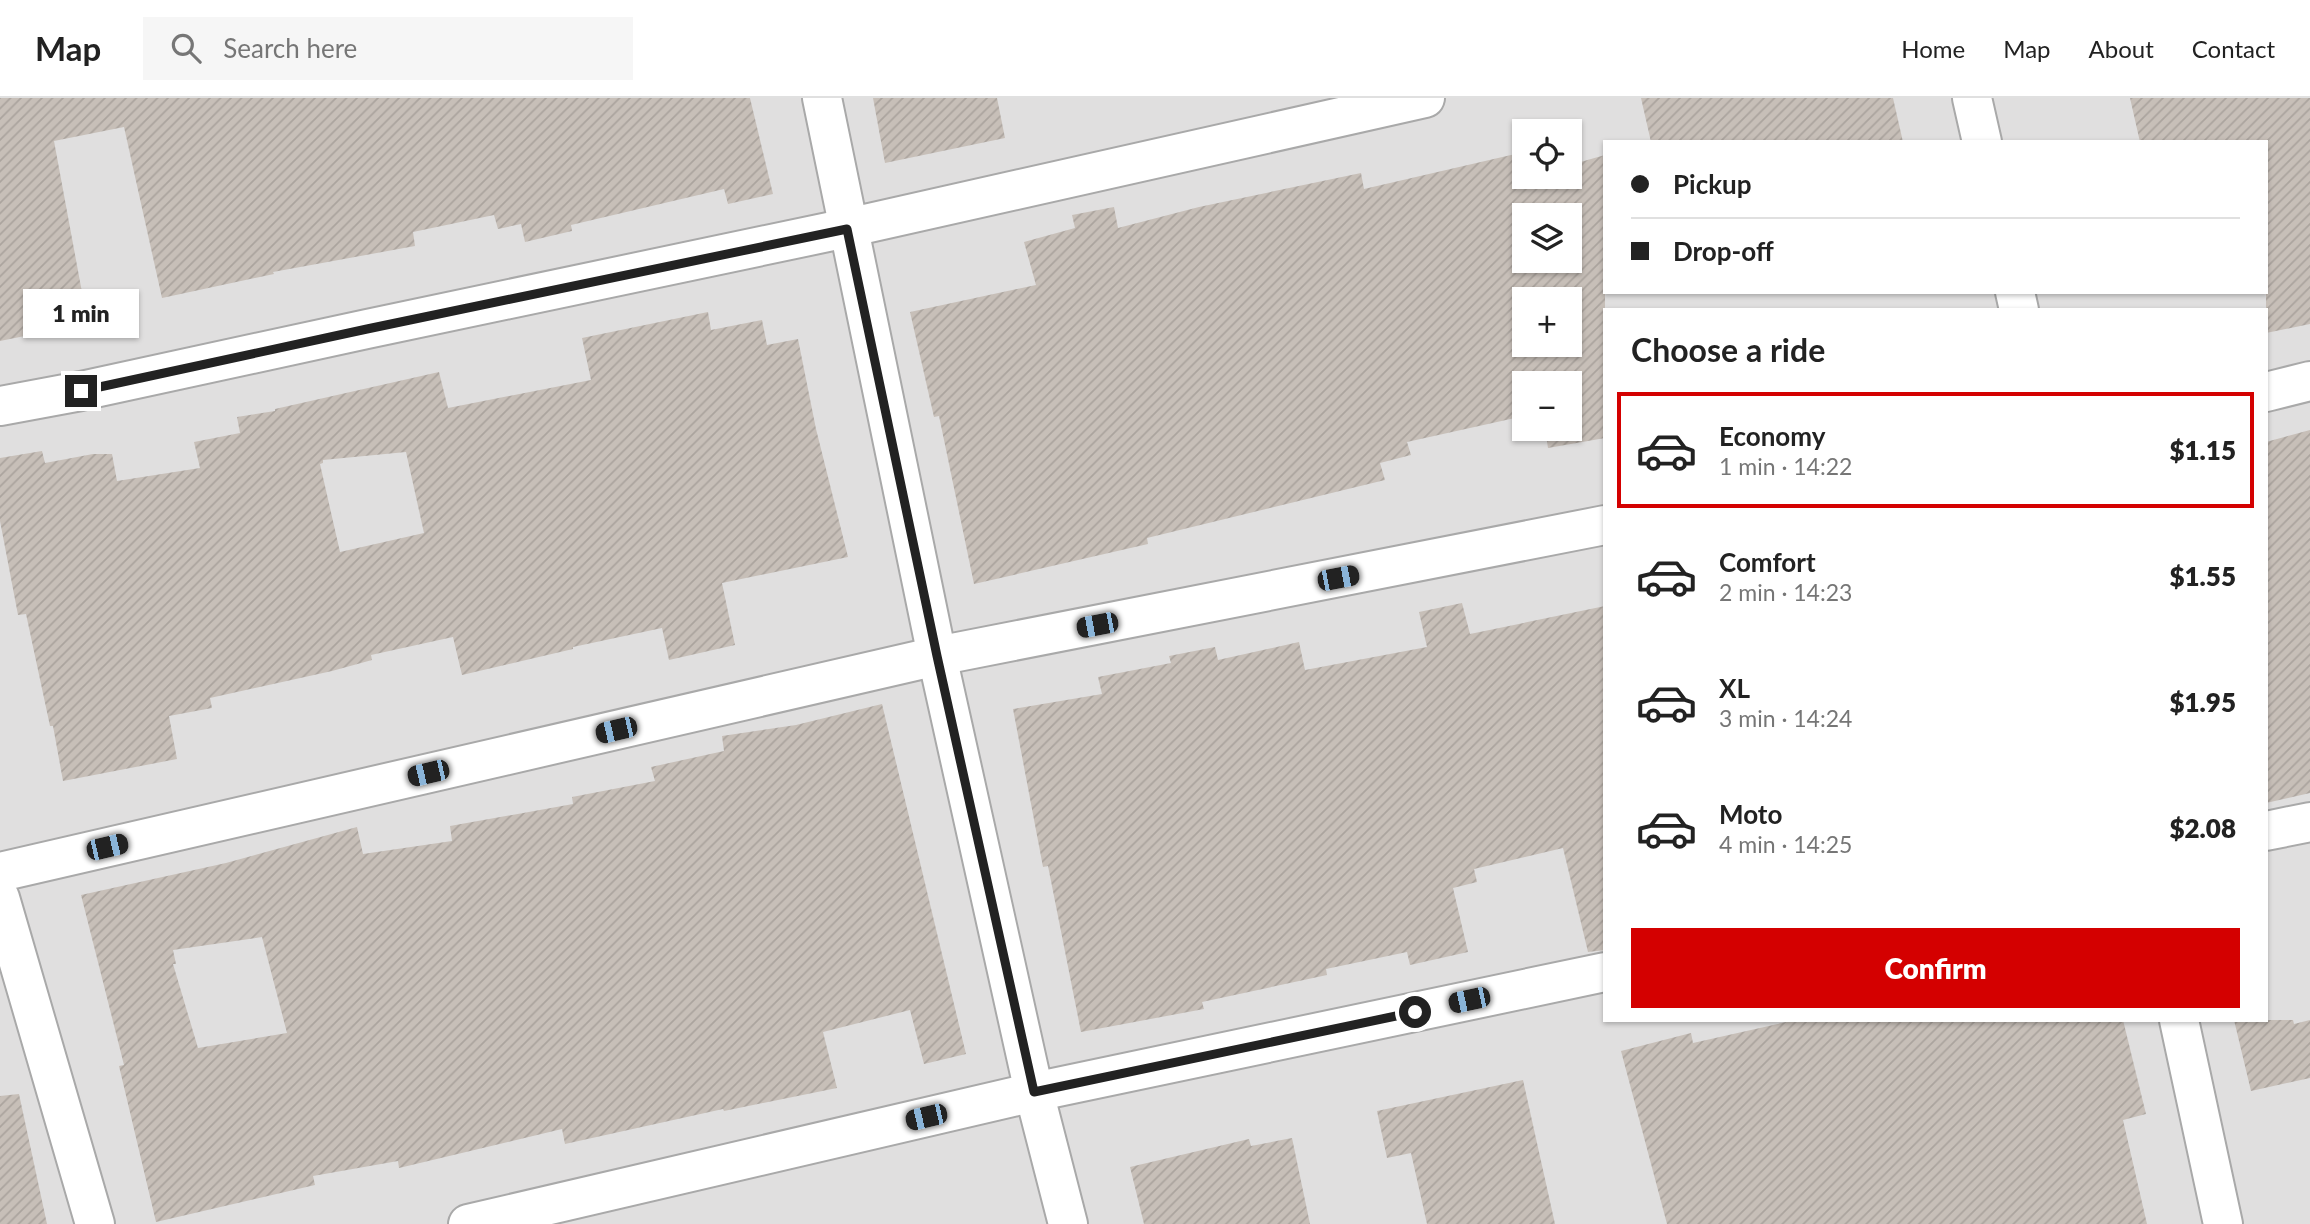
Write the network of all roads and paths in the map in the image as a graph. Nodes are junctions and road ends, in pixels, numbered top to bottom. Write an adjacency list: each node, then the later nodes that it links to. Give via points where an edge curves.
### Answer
1 (822, 98): 5 (street)
2 (1425, 98): 5 (street)
3 (1972, 98): 4 (street)
4 (1982, 140)
5 (847, 229): 8 (street); 10 (street)
6 (2310, 381): 7 (street)
7 (2268, 392)
8 (0, 406)
9 (1603, 525): 10 (street)
10 (937, 656): 13 (street); 17 (street)
11 (2310, 822): 12 (street)
12 (2268, 831)
13 (0, 872)
14 (0, 898): 18 (street)
15 (1603, 972): 17 (street)
16 (2179, 1022): 21 (street)
17 (1034, 1092): 19 (street); 20 (street)
18 (95, 1224)
19 (468, 1224)
20 (1068, 1224)
21 (2223, 1224)

